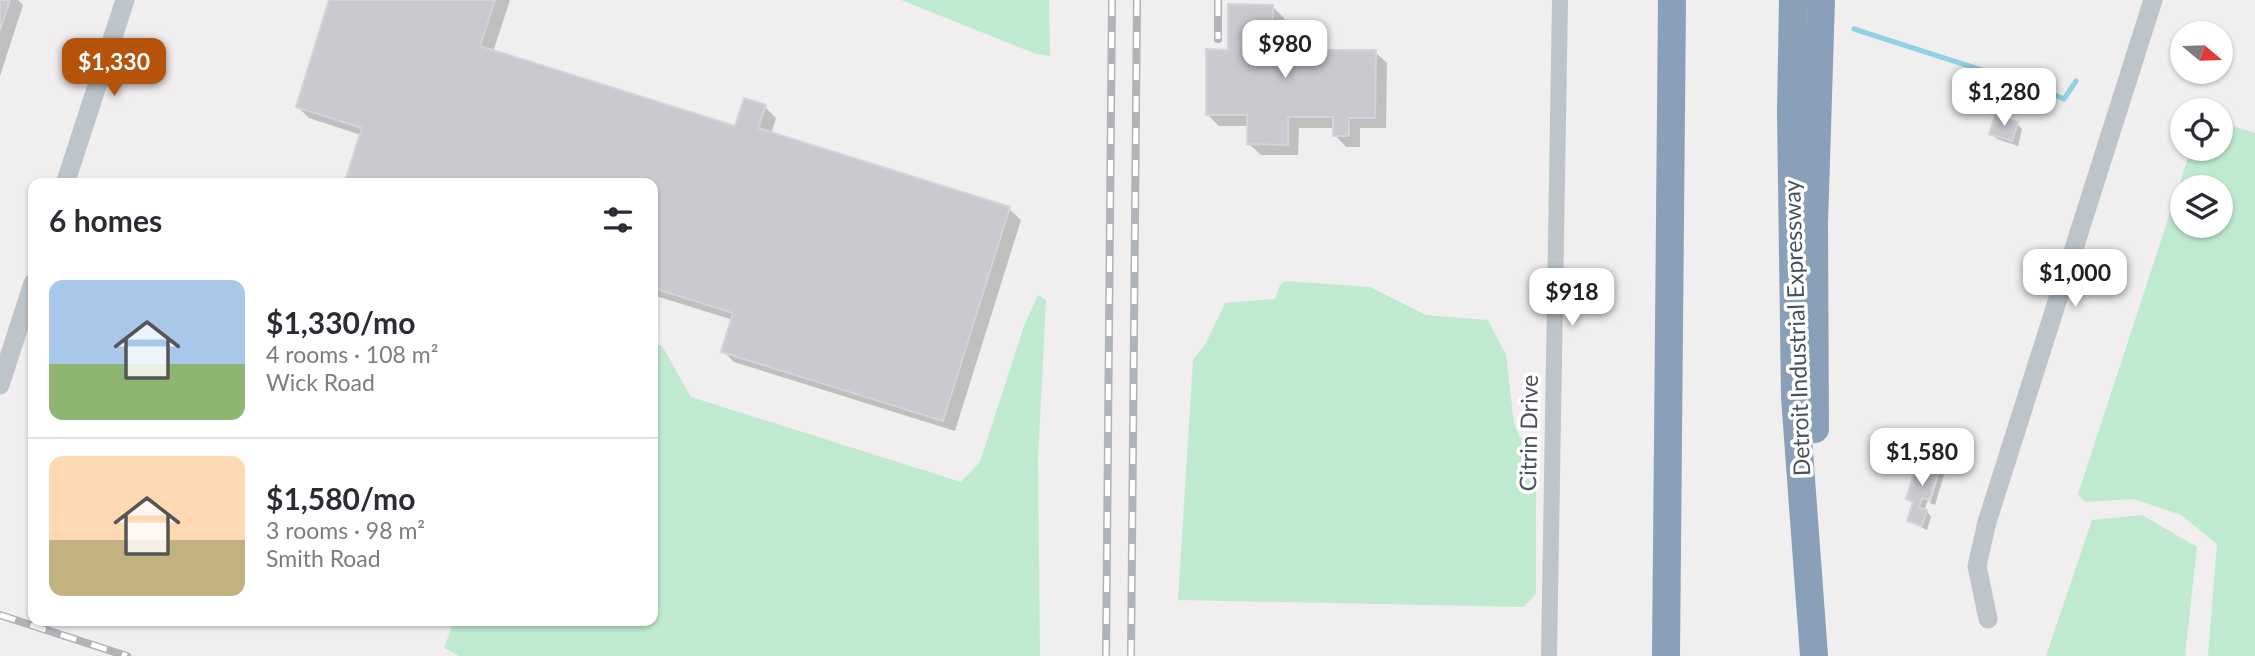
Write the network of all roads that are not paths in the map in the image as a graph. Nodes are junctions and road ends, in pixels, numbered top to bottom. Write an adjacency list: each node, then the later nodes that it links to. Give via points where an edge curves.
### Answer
1 (125, 0): 7 (street)
2 (1560, 0): 11 (street, Citrin Drive)
3 (1672, 0): 12 (highway)
4 (1793, 0): 13 (highway, Detroit Industrial Expressway, via 1795,397)
5 (1821, 0): 13 (highway, via 1814,224)
6 (2153, 0): 10 (street, via 1987,522 1978,566)
7 (67, 178)
8 (28, 298): 9 (street)
9 (0, 385)
10 (1988, 619)
11 (1549, 656)
12 (1666, 656)
13 (1815, 656)

